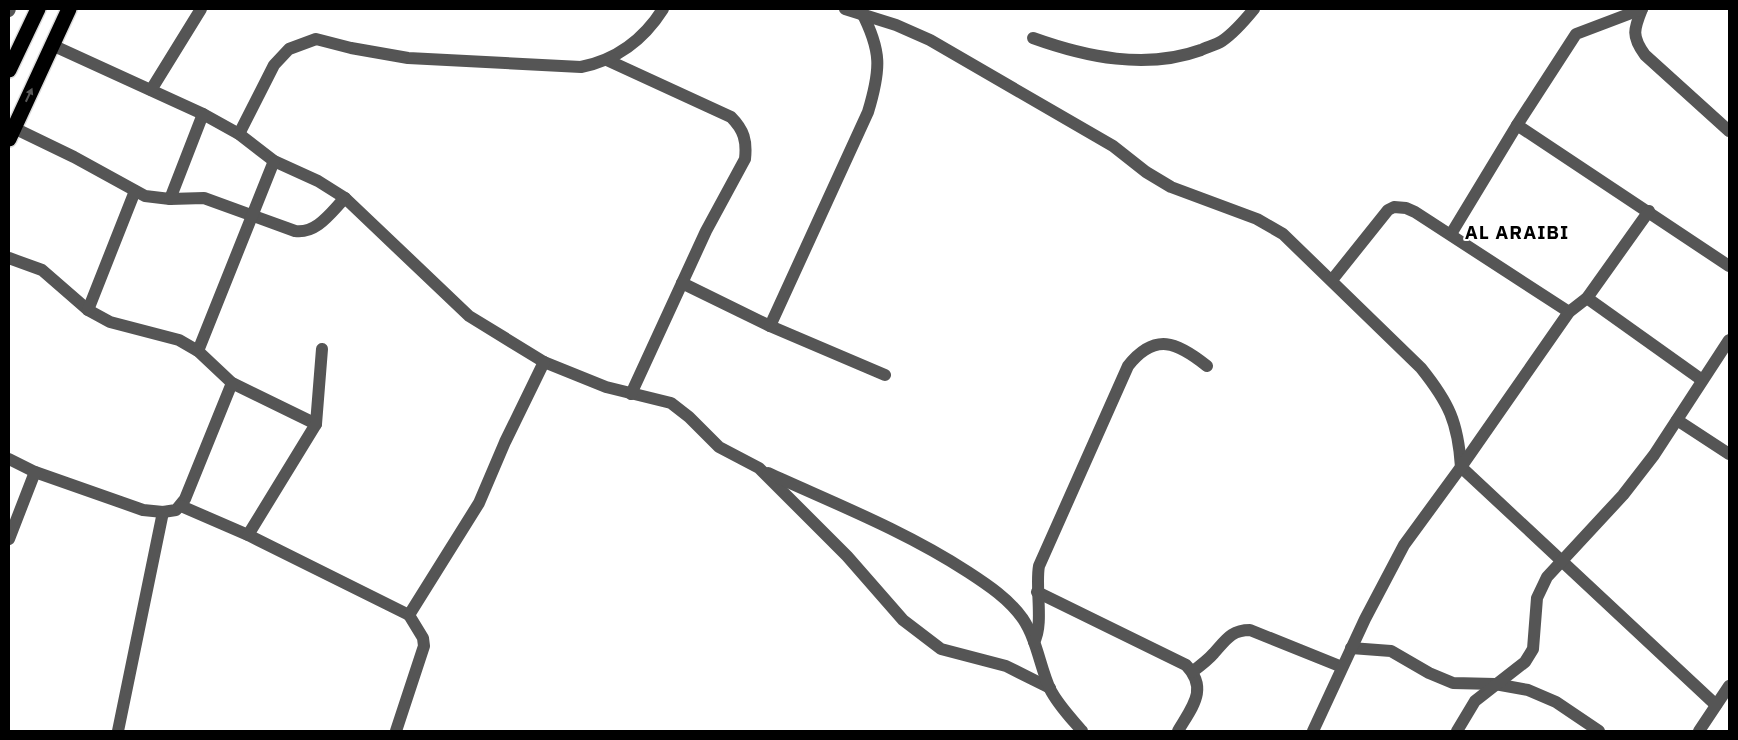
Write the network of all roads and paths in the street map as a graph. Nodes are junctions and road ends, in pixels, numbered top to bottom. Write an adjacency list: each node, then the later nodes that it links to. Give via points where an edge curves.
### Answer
1 (38, 9): 12 (highway)
2 (69, 9): 10 (highway)
3 (202, 9): 13 (street)
4 (663, 9): 11 (street, via 654,24)
5 (844, 9): 8 (street)
6 (1254, 9): 9 (street, via 1222,42 1160,60 1114,60 1065,50)
7 (1642, 9): 15 (street, via 1576,34); 16 (street, via 1634,31 1644,55)
8 (861, 11): 28 (street, via 963,57 1113,146 1171,187 1257,218 1283,234); 33 (street, via 878,51 878,71 868,112)
9 (1033, 38)
10 (52, 45): 13 (street); 17 (highway, one-way to 10)
11 (607, 60): 18 (street, via 567,68 417,59 316,39 289,49 274,65); 29 (street, via 731,117 745,136 745,159)
12 (9, 70)
13 (151, 90): 14 (street)
14 (203, 114): 18 (street); 22 (street)
15 (1516, 125): 23 (street); 25 (street)
16 (1729, 131)
17 (11, 134): 20 (street, via 74,157)
18 (239, 134): 19 (street)
19 (274, 161): 21 (street, via 318,181); 24 (street)
20 (135, 192): 22 (street); 31 (street)
21 (345, 198): 24 (street, via 317,226 306,232); 37 (street, via 469,316)
22 (170, 200): 24 (street, via 204,198)
23 (1649, 211): 27 (street); 30 (street)
24 (252, 215): 36 (street)
25 (1451, 234): 28 (street, via 1415,212 1394,207 1388,210); 32 (street)
26 (9, 258): 31 (street, via 42,270)
27 (1729, 266)
28 (1332, 280): 48 (street, via 1437,388 1448,406 1459,438)
29 (682, 283): 33 (street); 42 (street)
30 (1587, 298): 32 (street); 40 (street)
31 (88, 310): 36 (street, via 110,322 179,340)
32 (1569, 312): 48 (street)
33 (770, 326): 39 (street)
34 (1729, 340): 40 (street)
35 (322, 349): 44 (street)
36 (198, 351): 41 (street)
37 (544, 362): 42 (street); 56 (street, via 479,503)
38 (1207, 366): 55 (street, via 1188,350 1169,344 1154,344 1140,352 1128,366 1042,558)
39 (885, 375)
40 (1702, 380): 43 (street)
41 (232, 383): 44 (street); 50 (street)
42 (631, 394): 47 (street, via 671,403 690,417 719,447)
43 (1677, 420): 45 (street); 54 (street, via 1623,495)
44 (316, 424): 52 (street)
45 (1729, 454)
46 (9, 459): 49 (street)
47 (759, 468): 57 (street, via 869,517 955,564 1012,606 1023,619); 63 (street, via 847,556 903,620 941,649 1006,666)
48 (1462, 468): 54 (street); 58 (street, via 1404,545)
49 (34, 472): 51 (street, via 144,510); 53 (street)
50 (181, 506): 51 (street); 52 (street)
51 (163, 512): 65 (street)
52 (248, 535): 56 (street)
53 (9, 539)
54 (1560, 561): 61 (street, via 1540,589 1533,649 1525,662); 64 (street)
55 (1037, 592): 57 (street, via 1038,629); 60 (street, via 1177,660)
56 (409, 616): 66 (street, via 424,646)
57 (1034, 642): 63 (street)
58 (1351, 648): 59 (street); 61 (street, via 1391,651 1454,684)
59 (1342, 667): 60 (street, via 1250,630 1239,630 1227,637); 69 (street)
60 (1192, 672): 68 (street, via 1198,690 1196,700)
61 (1495, 684): 70 (street, via 1475,701); 71 (street, via 1528,690 1556,702)
62 (1729, 686): 64 (street)
63 (1050, 688): 67 (street, via 1057,702)
64 (1716, 705): 72 (street)
65 (118, 731)
66 (396, 731)
67 (1082, 731)
68 (1178, 731)
69 (1313, 731)
70 (1457, 731)
71 (1599, 731)
72 (1699, 731)

